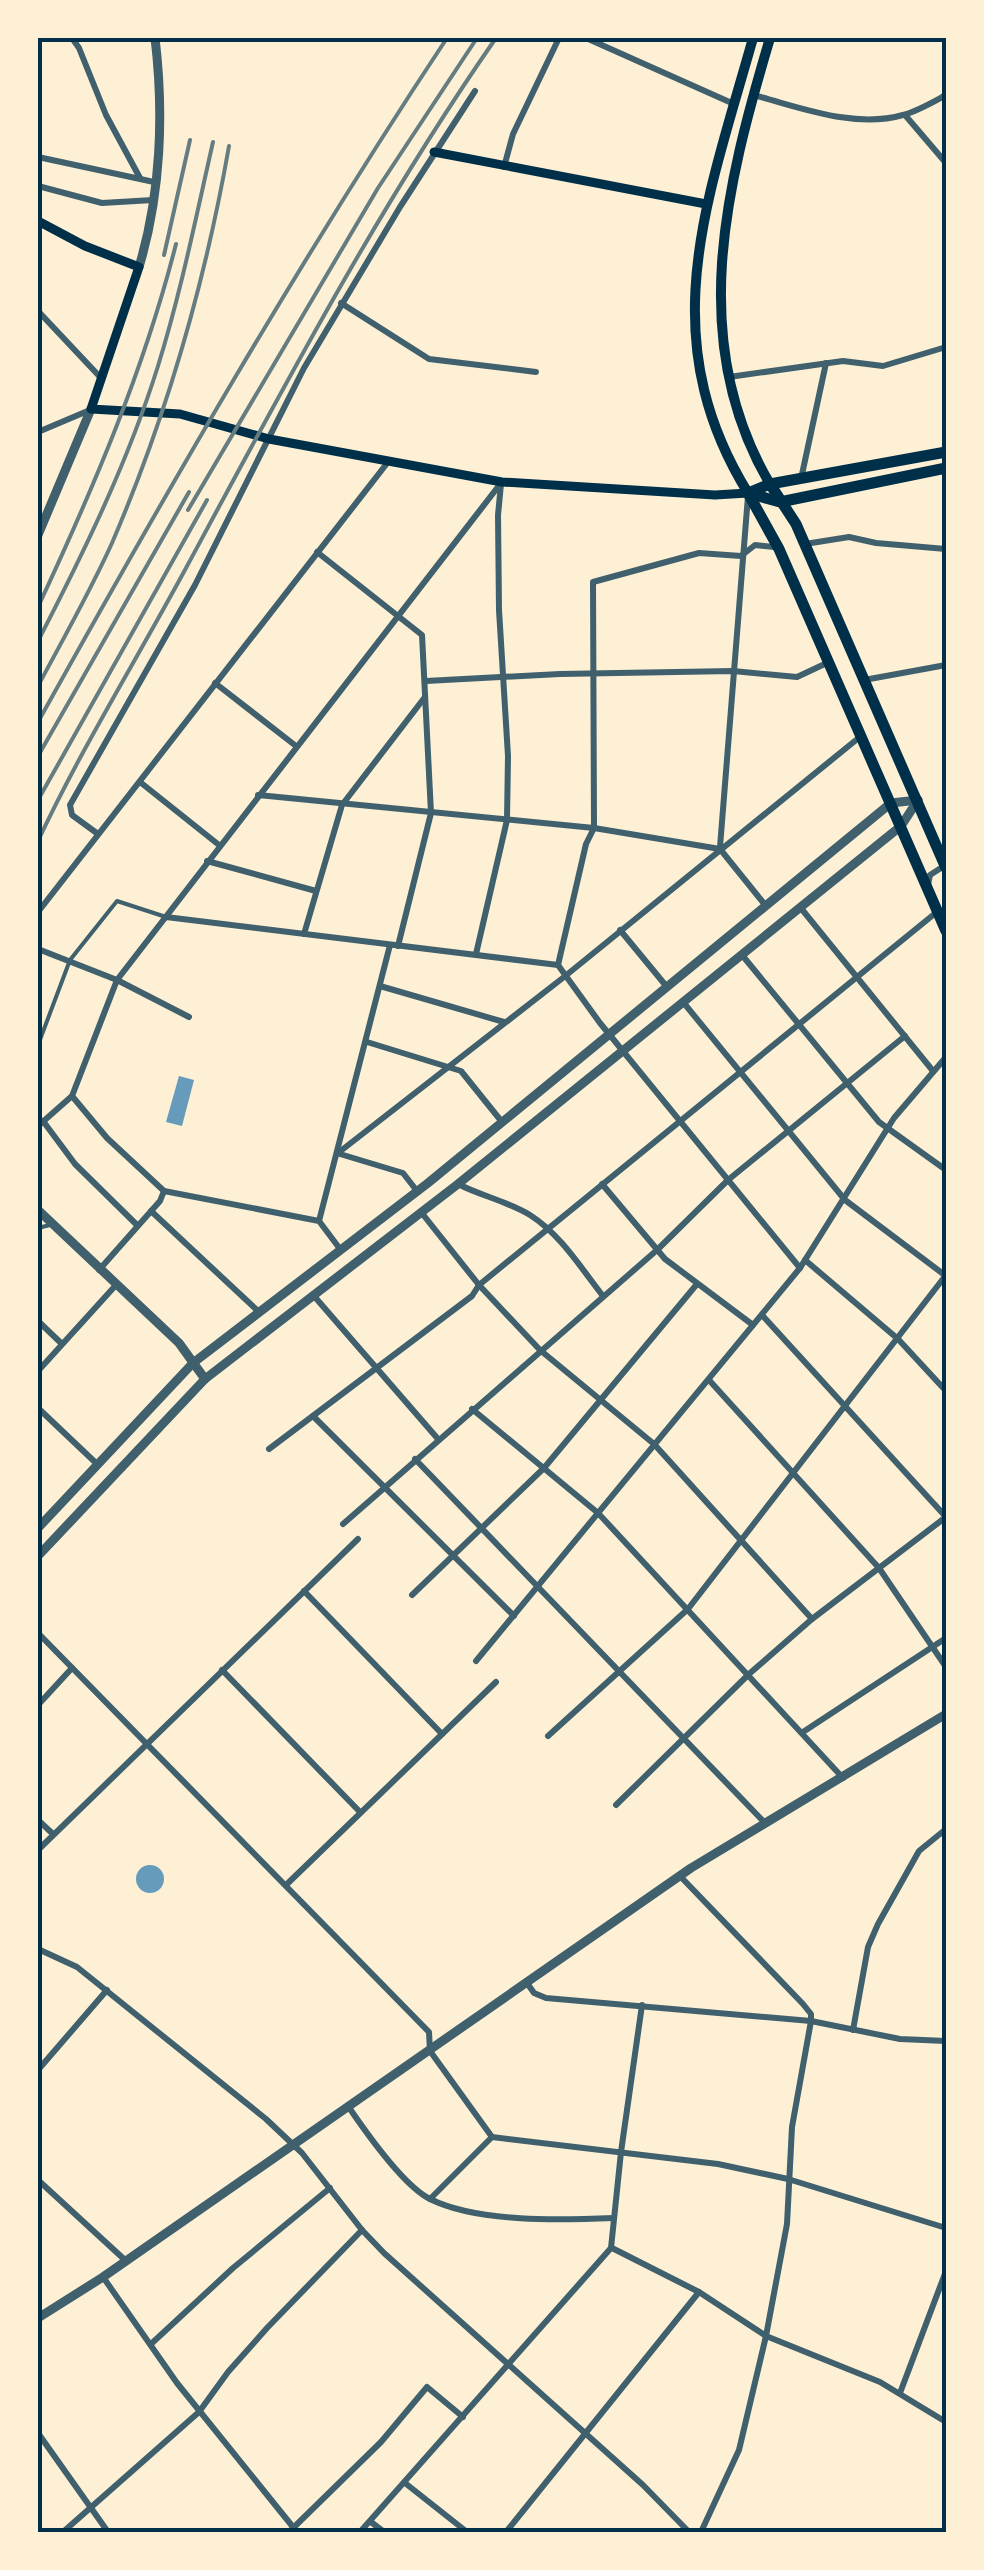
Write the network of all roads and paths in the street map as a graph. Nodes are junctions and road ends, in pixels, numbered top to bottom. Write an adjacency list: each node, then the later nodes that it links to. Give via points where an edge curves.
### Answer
1 (72, 38): 16 (street)
2 (155, 38): 17 (street, via 160,123)
3 (559, 38): 15 (street)
4 (586, 38): 10 (street)
5 (753, 38): 10 (main road)
6 (770, 38): 9 (main road)
7 (474, 91): 12 (street)
8 (946, 95): 11 (street)
9 (753, 98): 10 (main road); 11 (street, via 842,117); 29 (main road, via 719,284)
10 (735, 100): 20 (main road)
11 (905, 115): 14 (street)
12 (434, 152): 15 (main road); 23 (street)
13 (38, 157): 16 (street)
14 (946, 163)
15 (503, 168): 20 (main road)
16 (140, 178): 17 (street)
17 (154, 182): 19 (street)
18 (38, 186): 19 (street, via 102,203)
19 (152, 200): 22 (street)
20 (706, 204): 39 (main road, via 695,275 696,345 718,437)
21 (38, 221): 22 (main road)
22 (139, 267): 28 (main road)
23 (341, 303): 27 (street, via 429,359); 32 (street)
24 (38, 311): 28 (street)
25 (946, 346): 26 (street, via 883,366)
26 (826, 362): 29 (street); 36 (street)
27 (536, 372)
28 (101, 378): 30 (main road)
29 (728, 378): 38 (main road, via 743,430)
30 (91, 409): 31 (street); 32 (main road, via 180,414); 41 (street)
31 (38, 432)
32 (269, 439): 34 (main road); 68 (street, via 195,586 70,805)
33 (946, 452): 36 (highway)
34 (389, 460): 37 (main road); 45 (street)
35 (946, 468): 40 (highway)
36 (800, 481): 38 (highway)
37 (502, 482): 39 (main road); 47 (street); 52 (street)
38 (770, 484): 39 (highway); 40 (highway)
39 (748, 493): 40 (highway); 43 (highway); 46 (street)
40 (780, 502): 42 (highway)
41 (38, 534)
42 (805, 544): 44 (street, via 849,537); 53 (highway)
43 (779, 549): 46 (street, via 755,545); 48 (highway)
44 (946, 549)
45 (317, 552): 47 (street); 55 (street)
46 (741, 556): 50 (street); 51 (street, via 699,553 593,582)
47 (398, 617): 54 (street, via 422,635); 58 (street)
48 (829, 662): 50 (street, via 797,677); 57 (highway)
49 (946, 665): 53 (street)
50 (733, 671): 51 (street); 70 (street)
51 (596, 673): 52 (street); 67 (street)
52 (503, 676): 54 (street); 65 (street)
53 (863, 680): 61 (highway)
54 (426, 681): 56 (street)
55 (216, 683): 58 (street); 59 (street)
56 (426, 696): 63 (street); 64 (street)
57 (862, 735): 62 (highway); 70 (street)
58 (296, 746): 60 (street)
59 (140, 782): 68 (street); 69 (street)
60 (258, 796): 63 (street); 69 (street)
61 (918, 800): 62 (street); 66 (street); 72 (highway)
62 (891, 804): 66 (highway); 75 (street)
63 (342, 805): 64 (street); 74 (street)
64 (431, 813): 65 (street); 83 (street)
65 (508, 820): 67 (street); 85 (street)
66 (901, 826): 73 (highway); 76 (street)
67 (594, 828): 70 (street); 88 (street)
68 (98, 834): 78 (street)
69 (219, 845): 71 (street)
70 (720, 848): 75 (street); 80 (street)
71 (207, 861): 74 (street); 79 (street)
72 (946, 866): 73 (street, via 930,875)
73 (928, 886): 77 (highway)
74 (316, 890): 82 (street)
75 (767, 907): 93 (street)
76 (800, 907): 86 (street); 90 (street)
77 (938, 911): 81 (highway); 90 (street)
78 (38, 912)
79 (166, 917): 82 (street); 87 (lane, via 117,902); 91 (street)
80 (620, 930): 89 (street); 93 (street)
81 (946, 931)
82 (304, 934): 83 (street)
83 (394, 945): 85 (street); 92 (street)
84 (38, 950): 87 (street)
85 (476, 954): 88 (street)
86 (742, 954): 94 (street); 97 (street)
87 (70, 960): 91 (street); 101 (lane)
88 (558, 965): 89 (street)
89 (564, 977): 96 (street); 98 (street)
90 (857, 977): 97 (street); 99 (street)
91 (118, 980): 95 (street); 108 (street)
92 (380, 986): 96 (street); 100 (street)
93 (668, 988): 98 (street)
94 (682, 1002): 102 (street); 105 (street)
95 (189, 1016)
96 (505, 1023): 104 (street)
97 (799, 1023): 105 (street); 107 (street)
98 (610, 1036): 102 (street); 111 (street)
99 (905, 1036): 106 (street); 107 (street)
100 (367, 1042): 104 (street); 115 (street)
101 (38, 1045)
102 (622, 1050): 110 (street); 118 (street)
103 (946, 1057): 106 (street)
104 (450, 1066): 111 (street); 115 (street)
105 (739, 1070): 110 (street); 114 (street)
106 (933, 1071): 113 (street)
107 (847, 1084): 113 (street); 114 (street)
108 (72, 1096): 112 (street); 120 (street)
109 (38, 1114): 112 (lane)
110 (680, 1121): 117 (street); 119 (street)
111 (503, 1122): 121 (street)
112 (40, 1124): 127 (street)
113 (888, 1129): 116 (street); 122 (street)
114 (789, 1132): 117 (street); 122 (street)
115 (338, 1154): 121 (street, via 403,1173); 126 (street)
116 (946, 1170)
117 (728, 1180): 132 (street); 133 (street)
118 (458, 1184): 125 (street); 130 (street)
119 (602, 1184): 130 (street); 132 (street)
120 (164, 1191): 124 (street); 126 (street)
121 (417, 1191): 131 (street)
122 (845, 1200): 133 (street); 135 (street)
123 (38, 1210): 128 (street)
124 (152, 1211): 127 (street); 141 (street)
125 (421, 1212): 137 (street); 139 (street)
126 (319, 1221): 131 (street)
127 (137, 1224): 134 (street)
128 (50, 1225): 129 (lane); 134 (street)
129 (38, 1228)
130 (548, 1228): 137 (street); 140 (street)
131 (340, 1250): 141 (street)
132 (657, 1250): 136 (street); 140 (street)
133 (803, 1264): 142 (street); 145 (street)
134 (99, 1270): 138 (street)
135 (946, 1275): 145 (street)
136 (697, 1284): 144 (street); 154 (street)
137 (480, 1285): 147 (street); 149 (street)
138 (116, 1286): 146 (street); 148 (street)
139 (313, 1295): 149 (street); 151 (street)
140 (603, 1296): 147 (street)
141 (259, 1312): 148 (street)
142 (762, 1315): 144 (street); 155 (street)
143 (38, 1321): 146 (street)
144 (753, 1325): 152 (street)
145 (898, 1339): 153 (street); 155 (street)
146 (62, 1344): 150 (street)
147 (540, 1350): 154 (street); 157 (street)
148 (193, 1362): 151 (street); 163 (street)
149 (376, 1367): 158 (street); 159 (street)
150 (38, 1371)
151 (205, 1379): 174 (street)
152 (708, 1380): 160 (street); 165 (street)
153 (946, 1391)
154 (601, 1399): 160 (street); 164 (street)
155 (843, 1407): 165 (street); 168 (street)
156 (38, 1408): 163 (street)
157 (472, 1408): 159 (street); 164 (street)
158 (312, 1416): 161 (street); 166 (street)
159 (438, 1438): 162 (street)
160 (654, 1444): 167 (street); 173 (street)
161 (270, 1449)
162 (415, 1459): 166 (street); 171 (street)
163 (97, 1464): 170 (street)
164 (544, 1468): 167 (street); 171 (street)
165 (792, 1473): 173 (street); 176 (street)
166 (384, 1486): 169 (street); 175 (street)
167 (598, 1513): 177 (street); 180 (street)
168 (946, 1517): 176 (street)
169 (343, 1524)
170 (38, 1528)
171 (481, 1529): 175 (street); 177 (street)
172 (358, 1539): 178 (street)
173 (741, 1540): 180 (street); 182 (street)
174 (38, 1556)
175 (453, 1556): 179 (street); 181 (street)
176 (879, 1568): 182 (street); 185 (street)
177 (537, 1588): 181 (street); 190 (street)
178 (304, 1592): 189 (street); 196 (street)
179 (412, 1595)
180 (688, 1609): 190 (street); 191 (street)
181 (514, 1616): 186 (street)
182 (812, 1619): 191 (street)
183 (38, 1633): 188 (street)
184 (946, 1638): 185 (street)
185 (933, 1647): 187 (street); 195 (street)
186 (476, 1661)
187 (946, 1666)
188 (72, 1668): 193 (street); 199 (street)
189 (222, 1670): 199 (street); 202 (street)
190 (619, 1673): 197 (street); 198 (street)
191 (749, 1674): 195 (street); 198 (street)
192 (496, 1682): 196 (street)
193 (38, 1704)
194 (946, 1714): 200 (street)
195 (803, 1732): 200 (street)
196 (442, 1734): 202 (street)
197 (548, 1736)
198 (685, 1738): 201 (street); 204 (street)
199 (146, 1744): 206 (street); 209 (street)
200 (843, 1778): 204 (street)
201 (616, 1805)
202 (360, 1812): 209 (street)
203 (38, 1820): 206 (street)
204 (766, 1824): 208 (street)
205 (946, 1828): 215 (street, via 919,1851 878,1924)
206 (53, 1834): 207 (street)
207 (38, 1850)
208 (680, 1876): 211 (street); 214 (street)
209 (286, 1885): 217 (street, via 429,2032)
210 (38, 1949): 212 (street, via 77,1966)
211 (527, 1983): 213 (street, via 546,1998); 217 (street)
212 (107, 1990): 218 (street); 221 (street)
213 (642, 2005): 214 (street); 222 (street)
214 (811, 2021): 215 (street); 223 (street)
215 (853, 2030): 216 (street)
216 (946, 2041)
217 (430, 2050): 219 (street); 220 (street)
218 (38, 2068)
219 (348, 2106): 221 (street); 226 (street, via 387,2158)
220 (492, 2137): 222 (street); 226 (street)
221 (292, 2145): 225 (street); 231 (street)
222 (621, 2152): 223 (street); 227 (street)
223 (788, 2178): 228 (street); 236 (street, via 788,2224)
224 (38, 2180): 231 (street)
225 (330, 2188): 229 (street); 237 (street)
226 (430, 2199): 227 (street, via 542,2221)
227 (614, 2218): 230 (street)
228 (946, 2228)
229 (362, 2230): 238 (street); 240 (street, via 267,2328)
230 (612, 2248): 234 (street); 238 (street)
231 (125, 2260): 233 (street)
232 (946, 2271): 239 (street)
233 (103, 2278): 235 (street); 237 (street)
234 (699, 2292): 236 (street); 244 (street)
235 (38, 2318)
236 (766, 2336): 239 (street); 256 (street, via 739,2450)
237 (150, 2344): 240 (street)
238 (508, 2367): 241 (street); 244 (street)
239 (900, 2393): 242 (street)
240 (199, 2412): 246 (street); 248 (street)
241 (463, 2417): 245 (street); 248 (street, via 428,2387)
242 (946, 2422)
243 (38, 2433): 246 (street)
244 (584, 2434): 254 (street); 255 (street)
245 (405, 2483): 247 (street); 253 (street)
246 (90, 2511): 249 (street); 250 (street)
247 (370, 2522): 251 (street); 252 (street)
248 (293, 2531)
249 (64, 2532)
250 (108, 2532)
251 (360, 2532)
252 (384, 2532)
253 (467, 2532)
254 (506, 2532)
255 (688, 2532)
256 (701, 2532)

